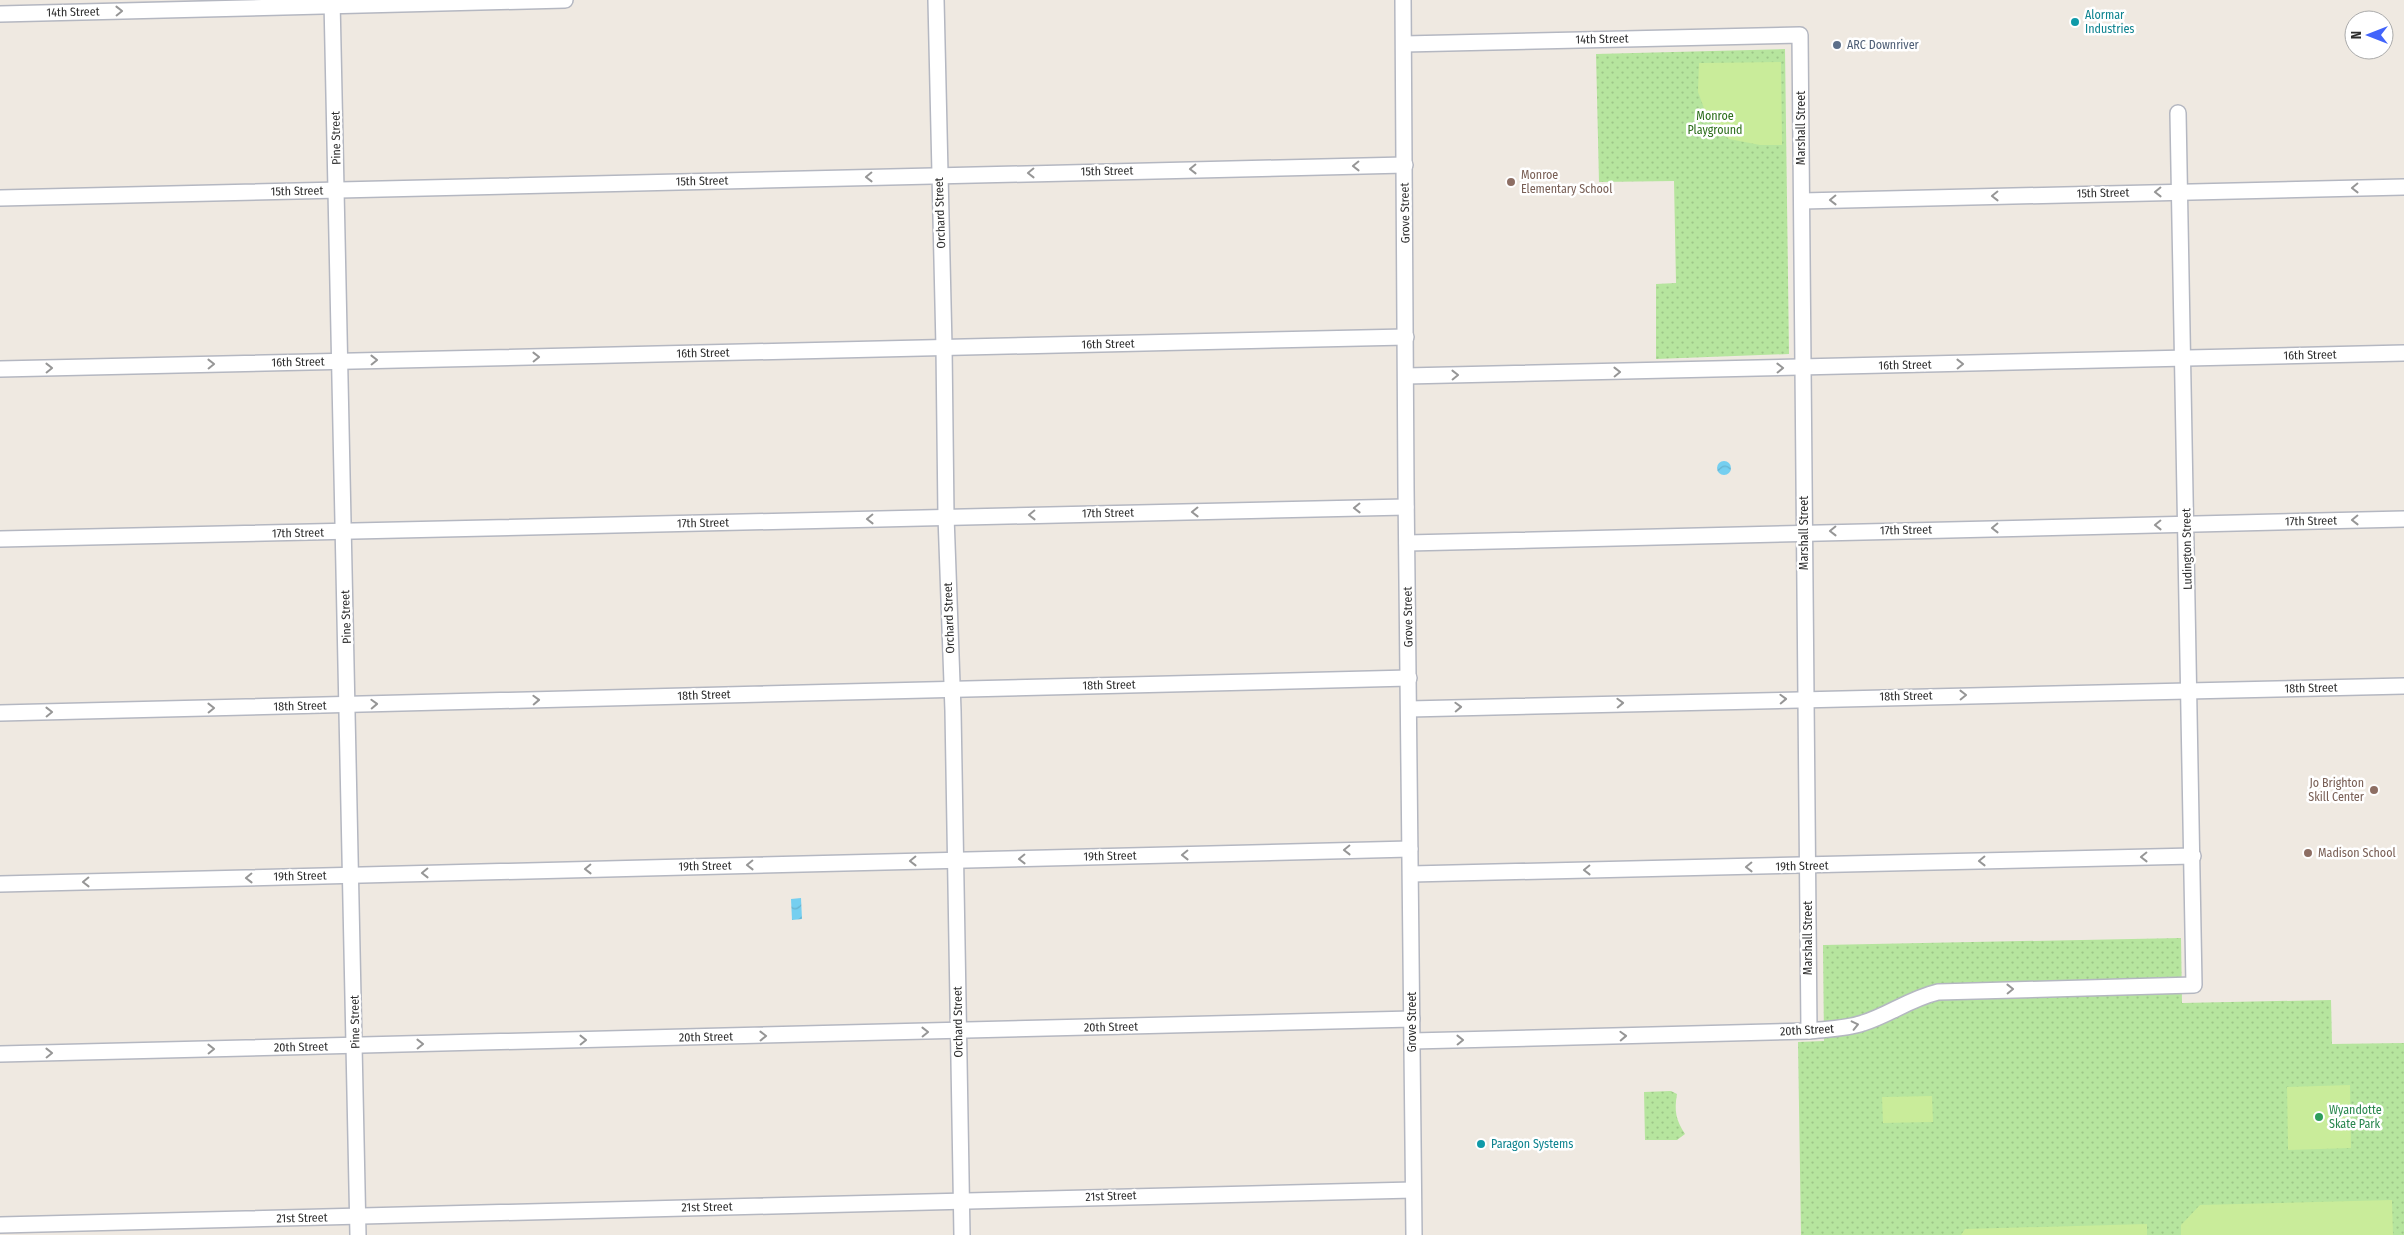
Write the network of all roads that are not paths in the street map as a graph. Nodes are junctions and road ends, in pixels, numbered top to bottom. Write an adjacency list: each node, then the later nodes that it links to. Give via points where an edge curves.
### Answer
1 (565, 0): 4 (street, 14th Street)
2 (936, 0): 10 (street, Orchard Street)
3 (1403, 0): 7 (street, Grove Street)
4 (332, 3): 5 (street, 14th Street, one-way to 4); 12 (street, Pine Street)
5 (0, 14)
6 (1800, 35): 7 (street, 14th Street); 15 (street, Marshall Street)
7 (1404, 44): 9 (street, Grove Street)
8 (2178, 113): 13 (street, Ludington Street)
9 (1405, 165): 10 (street, 15th Street, one-way to 10); 16 (street, Grove Street)
10 (939, 176): 12 (street, 15th Street, one-way to 12); 17 (street, Orchard Street)
11 (2404, 186): 13 (street, 15th Street, one-way to 13)
12 (337, 191): 14 (street, 15th Street); 20 (street, Pine Street)
13 (2180, 192): 15 (street, 15th Street, one-way to 15); 19 (street, Ludington Street)
14 (0, 198)
15 (1802, 201): 21 (street, Marshall Street)
16 (1406, 337): 17 (street, 16th Street); 23 (street, Grove Street)
17 (944, 347): 20 (street, 16th Street, one-way to 17); 25 (street, Orchard Street)
18 (2404, 353): 19 (street, 16th Street)
19 (2183, 358): 21 (street, 16th Street, one-way to 19); 27 (street, Ludington Street)
20 (341, 361): 22 (street, 16th Street, one-way to 20); 28 (street, Pine Street)
21 (1802, 367): 23 (street, 16th Street, one-way to 21); 29 (street, Marshall Street)
22 (0, 369)
23 (1406, 376): 24 (street, Grove Street)
24 (1406, 507): 25 (street, 17th Street, one-way to 25); 31 (street, Grove Street)
25 (946, 516): 28 (street, 17th Street, one-way to 28); 34 (street, Orchard Street)
26 (2404, 519): 27 (street, 17th Street, one-way to 27)
27 (2186, 524): 29 (street, 17th Street, one-way to 29); 35 (street, Ludington Street)
28 (343, 532): 30 (street, 17th Street); 37 (street, Pine Street)
29 (1803, 532): 31 (street, 17th Street); 36 (street, Marshall Street)
30 (0, 539)
31 (1407, 543): 32 (street, Grove Street)
32 (1409, 678): 34 (street, 18th Street); 38 (street, Grove Street)
33 (2404, 686): 35 (street, 18th Street)
34 (952, 688): 37 (street, 18th Street, one-way to 34); 42 (street, Orchard Street)
35 (2190, 690): 36 (street, 18th Street, one-way to 35); 41 (street, Ludington Street)
36 (1805, 698): 38 (street, 18th Street, one-way to 36); 43 (street, Marshall Street)
37 (349, 705): 39 (street, 18th Street, one-way to 37); 45 (street, Pine Street)
38 (1409, 709): 40 (street, Grove Street)
39 (0, 713)
40 (1410, 849): 42 (street, 19th Street, one-way to 42); 44 (street, Grove Street)
41 (2193, 856): 43 (street, 19th Street, one-way to 43); 47 (street, Ludington Street)
42 (955, 860): 45 (street, 19th Street, one-way to 45); 49 (street, Orchard Street)
43 (1808, 866): 44 (street, 19th Street, one-way to 44); 50 (street, Marshall Street)
44 (1411, 874): 48 (street, Grove Street)
45 (352, 875): 46 (street, 19th Street, one-way to 46); 52 (street, Pine Street)
46 (0, 884)
47 (2194, 985): 50 (street, 20th Street, one-way to 47, via 1863,1023 1904,1003 1938,992)
48 (1412, 1019): 49 (street, 20th Street); 51 (street, Grove Street)
49 (958, 1030): 52 (street, 20th Street, one-way to 49); 55 (street, Orchard Street)
50 (1809, 1031): 51 (street, 20th Street, one-way to 50)
51 (1412, 1041): 54 (street, Grove Street)
52 (355, 1046): 53 (street, 20th Street, one-way to 52); 56 (street, Pine Street)
53 (0, 1054)
54 (1413, 1190): 55 (street, 21st Street); 60 (street, Grove Street)
55 (961, 1201): 56 (street, 21st Street); 59 (street, Orchard Street)
56 (358, 1216): 57 (street, 21st Street); 58 (street, Pine Street)
57 (0, 1225)
58 (358, 1235)
59 (962, 1235)
60 (1414, 1235)

